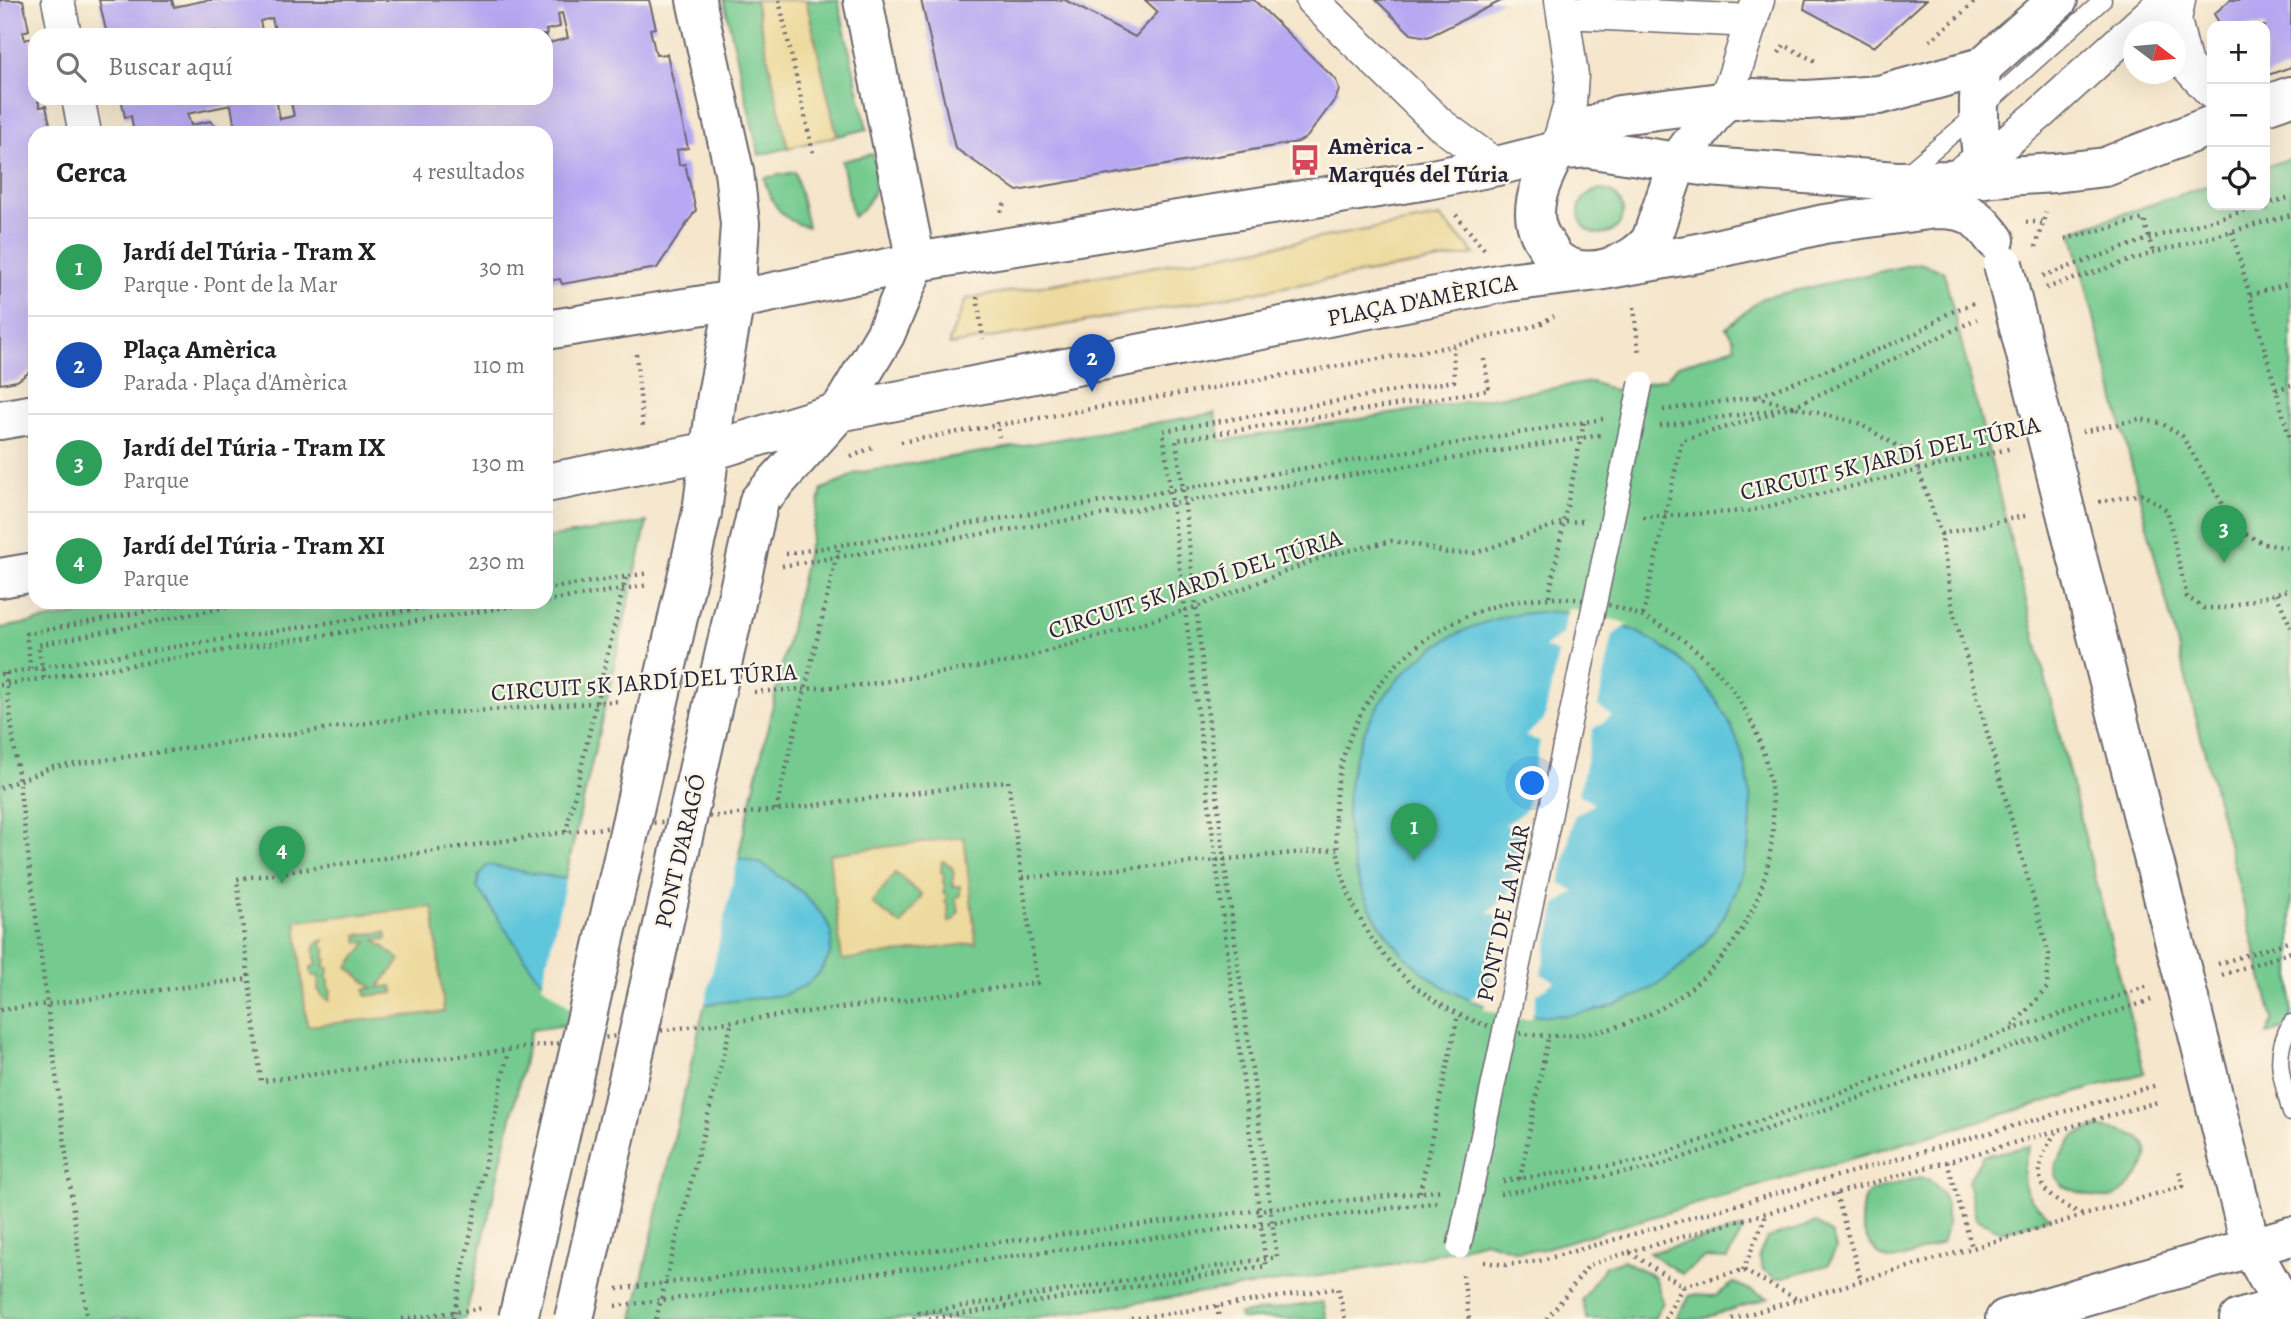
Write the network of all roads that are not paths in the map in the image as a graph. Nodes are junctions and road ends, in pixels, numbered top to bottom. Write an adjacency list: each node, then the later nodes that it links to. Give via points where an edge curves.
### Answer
1 (58, 0): 11 (street)
2 (696, 0): 29 (main road, via 734,171 740,224)
3 (863, 0): 27 (main road)
4 (1312, 0): 21 (street, via 1413,100)
5 (2058, 0): 12 (main road)
6 (2102, 0): 16 (lane)
7 (2165, 0): 22 (street)
8 (2179, 0): 13 (street, via 2175,20 2186,65)
9 (1562, 6): 10 (street); 19 (street, via 1572,75 1570,104)
10 (1755, 11): 14 (street)
11 (64, 28)
12 (1982, 67): 14 (main road, via 1879,95); 16 (main road)
13 (2207, 88)
14 (1723, 101): 19 (main road, via 1619,115 1589,127); 20 (main road)
15 (79, 105): 17 (street)
16 (1979, 112): 22 (main road); 24 (lane)
17 (84, 126)
18 (2207, 127): 22 (main road, via 2105,167)
19 (1556, 151): 20 (main road, via 1587,148); 21 (main road); 28 (main road, via 1537,197 1540,235 1559,262)
20 (1678, 161): 24 (main road); 28 (main road, via 1651,240 1635,255)
21 (1497, 166): 27 (main road)
22 (1983, 169): 23 (main road); 26 (main road)
23 (1947, 180): 24 (main road); 25 (street)
24 (1882, 192): 25 (lane)
25 (1824, 224): 26 (main road, PLAÇA D'AMÈRICA, via 1954,209 1980,220); 28 (main road, PLAÇA D'AMÈRICA)
26 (2017, 260): 43 (main road, bridge)
27 (916, 262): 29 (main road); 32 (main road, via 885,335)
28 (1598, 271): 32 (main road, PLAÇA D'AMÈRICA, via 1508,282)
29 (736, 300): 30 (main road); 35 (main road)
30 (553, 329)
31 (1641, 383): 42 (street, PONT DE LA MAR, bridge)
32 (839, 412): 35 (main road, PLAÇA D'AMÈRICA); 46 (main road, PONT D'ARAGÓ, bridge, via 759,501)
33 (28, 415): 34 (main road)
34 (0, 420)
35 (711, 452): 36 (main road, PLAÇA D'AMÈRICA); 45 (main road, bridge, via 702,512)
36 (553, 482)
37 (28, 573): 38 (main road)
38 (0, 578)
39 (2291, 1023): 40 (lane, via 2279,1059)
40 (2291, 1113)
41 (2291, 1236): 43 (main road)
42 (1459, 1247)
43 (2251, 1248): 44 (main road); 47 (main road)
44 (2287, 1309): 48 (main road)
45 (506, 1312)
46 (589, 1313)
47 (2005, 1319)
48 (2239, 1319)

